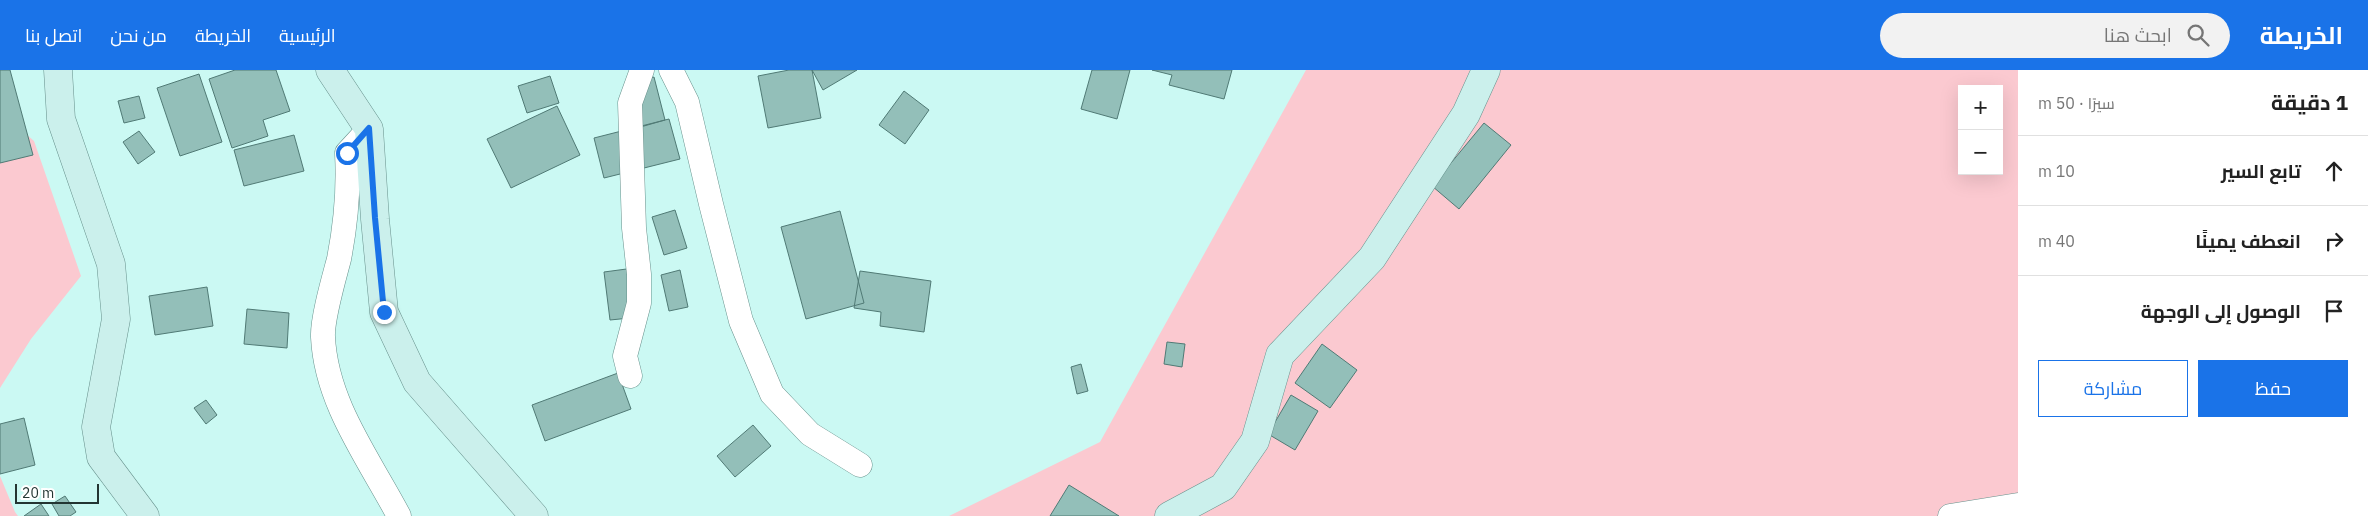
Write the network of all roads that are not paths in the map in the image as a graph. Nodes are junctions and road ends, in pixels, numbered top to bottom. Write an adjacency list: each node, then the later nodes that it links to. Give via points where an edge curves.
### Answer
1 (58, 70): 10 (street, via 61,119 111,264 116,319 96,426 101,457)
2 (330, 70): 6 (street)
3 (642, 70): 7 (street, via 630,103 634,228 640,274 639,303 625,356)
4 (671, 70): 8 (street, via 688,102 710,204 742,321 772,394 810,434)
5 (1486, 70): 13 (street, via 1466,114 1372,258 1280,355 1255,441 1223,487)
6 (369, 128): 11 (street, via 347,153 349,193 322,334 327,374 342,415); 12 (street, via 384,312 417,382)
7 (630, 376)
8 (860, 465)
9 (2018, 505): 14 (street)
10 (145, 516)
11 (399, 516)
12 (534, 516)
13 (1169, 516)
14 (1950, 516)

